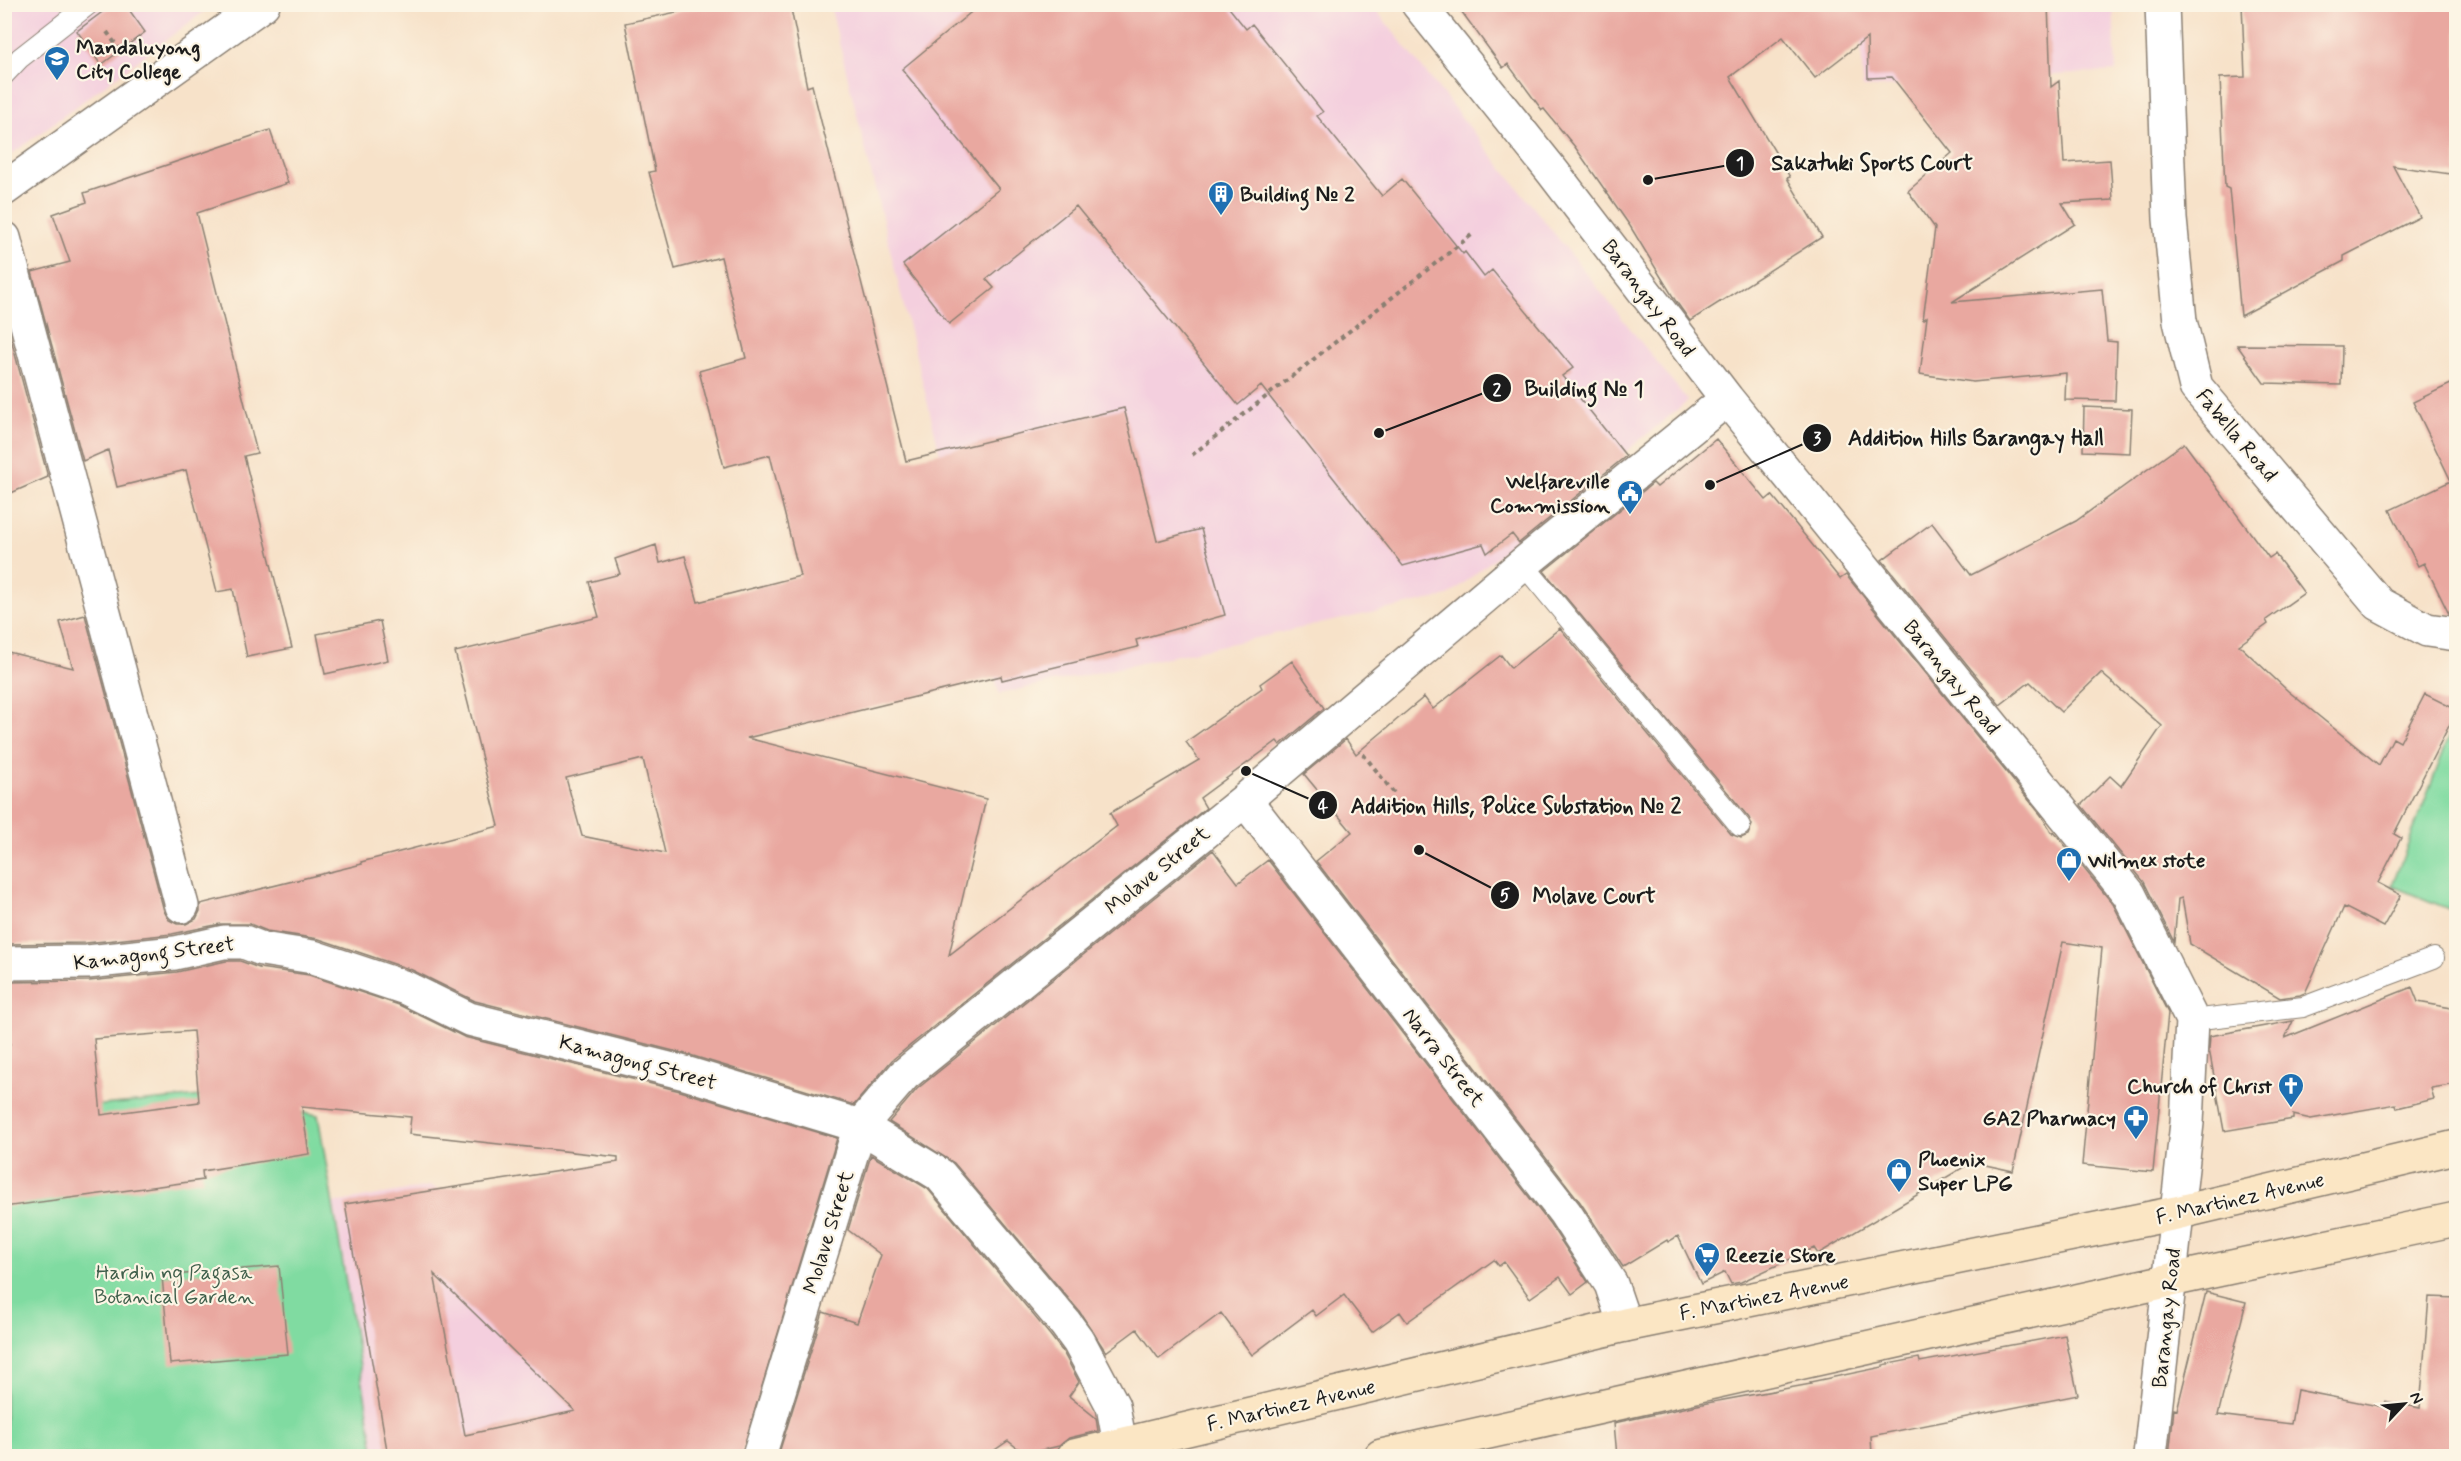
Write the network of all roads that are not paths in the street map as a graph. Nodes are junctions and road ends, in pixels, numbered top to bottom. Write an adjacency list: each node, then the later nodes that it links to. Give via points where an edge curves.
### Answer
1 (88, 4): 5 (lane)
2 (263, 4): 6 (street)
3 (1418, 4): 8 (street, Barangay Road)
4 (2162, 4): 10 (street, Fabella Road, via 2170,219 2180,321 2196,387 2379,604 2427,630)
5 (4, 75)
6 (4, 189)
7 (4, 238): 13 (street)
8 (1727, 399): 9 (street, Molave Street); 16 (street, Barangay Road, via 2129,894)
9 (1523, 564): 11 (street, Molave Street); 12 (lane)
10 (2457, 634)
11 (1245, 800): 17 (street, Molave Street, via 904,1075); 22 (street, Narra Street, via 1565,1213 1611,1284)
12 (1740, 826)
13 (182, 906)
14 (2434, 958): 16 (lane, via 2303,1007)
15 (4, 963): 17 (street, Kamagong Street, via 96,962 244,942 262,949 313,957 406,988 469,1019 685,1073)
16 (2192, 1020): 19 (street, Barangay Road, via 2187,1123)
17 (860, 1126): 23 (street, Kamagong Street, via 940,1175 1065,1323 1113,1406); 24 (street, Molave Street)
18 (2457, 1147): 19 (main road, F. Martinez Avenue)
19 (2176, 1213): 21 (street, Barangay Road); 22 (main road, F. Martinez Avenue)
20 (2457, 1219): 21 (main road)
21 (2171, 1280): 26 (main road); 27 (street, Barangay Road)
22 (1625, 1325): 23 (main road, F. Martinez Avenue)
23 (1120, 1445): 25 (main road, F. Martinez Avenue)
24 (759, 1456)
25 (1074, 1456)
26 (1380, 1456)
27 (2150, 1456)

